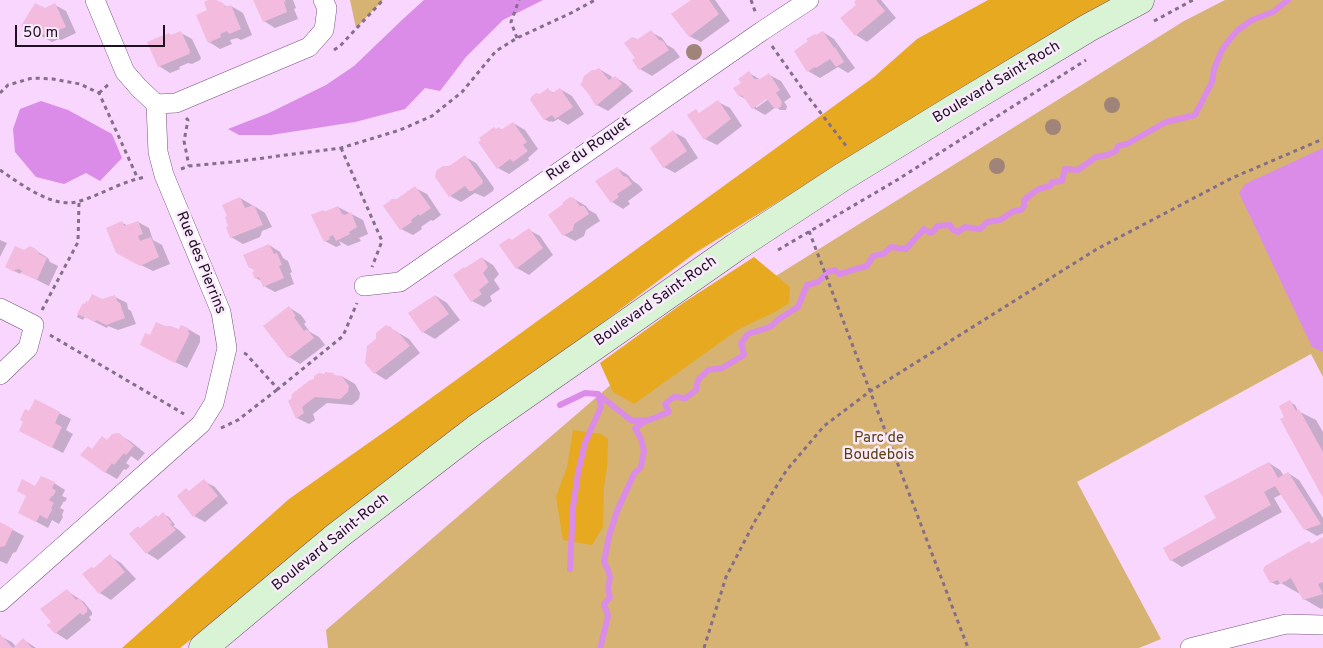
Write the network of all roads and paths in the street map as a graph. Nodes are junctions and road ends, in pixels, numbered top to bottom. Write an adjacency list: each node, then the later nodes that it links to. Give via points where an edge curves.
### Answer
1 (95, 0): 13 (street, via 125,72)
2 (323, 0): 13 (street, via 326,8 324,30 309,47 176,103)
3 (520, 0): 10 (path, via 511,22)
4 (595, 0): 10 (path)
5 (752, 0): 9 (path)
6 (809, 0): 9 (street, Rue du Roquet)
7 (1193, 0): 8 (path)
8 (1144, 12): 34 (main road, Boulevard Saint-Roch, via 1088,28 841,178 736,247 476,429 336,536)
9 (762, 31): 17 (path); 24 (street, Rue du Roquet, via 400,282)
10 (517, 38): 16 (path, via 496,51 462,92 432,116 400,130)
11 (1088, 58): 20 (path)
12 (0, 93): 21 (path, via 8,84 32,78 80,84 99,93 138,179)
13 (156, 104): 27 (street, Rue des Pierrins, via 158,152 164,174 221,312)
14 (188, 120): 16 (path, via 184,141 189,166)
15 (1323, 139): 30 (path, via 1232,178 1097,248)
16 (341, 148): 24 (path, via 382,241)
17 (848, 149)
18 (0, 170): 21 (path, via 31,191 63,203)
19 (893, 173): 20 (path)
20 (897, 180): 22 (path)
21 (79, 202): 26 (path, via 78,242)
22 (809, 231): 23 (path); 30 (path)
23 (775, 252)
24 (364, 286): 29 (path, via 343,336)
25 (0, 308): 26 (street)
26 (34, 325): 28 (street, via 28,348); 31 (path)
27 (227, 348): 29 (path, via 246,354); 31 (street, Rue des Pierrins, via 214,403)
28 (0, 375)
29 (278, 389): 31 (path, via 229,425 217,430)
30 (869, 392): 35 (path, via 824,426 786,471 726,577); 36 (path)
31 (201, 424): 32 (street, Rue des Pierrins)
32 (0, 602)
33 (1323, 625): 37 (street, via 1286,624)
34 (202, 648)
35 (704, 648)
36 (968, 648)
37 (1190, 648)

